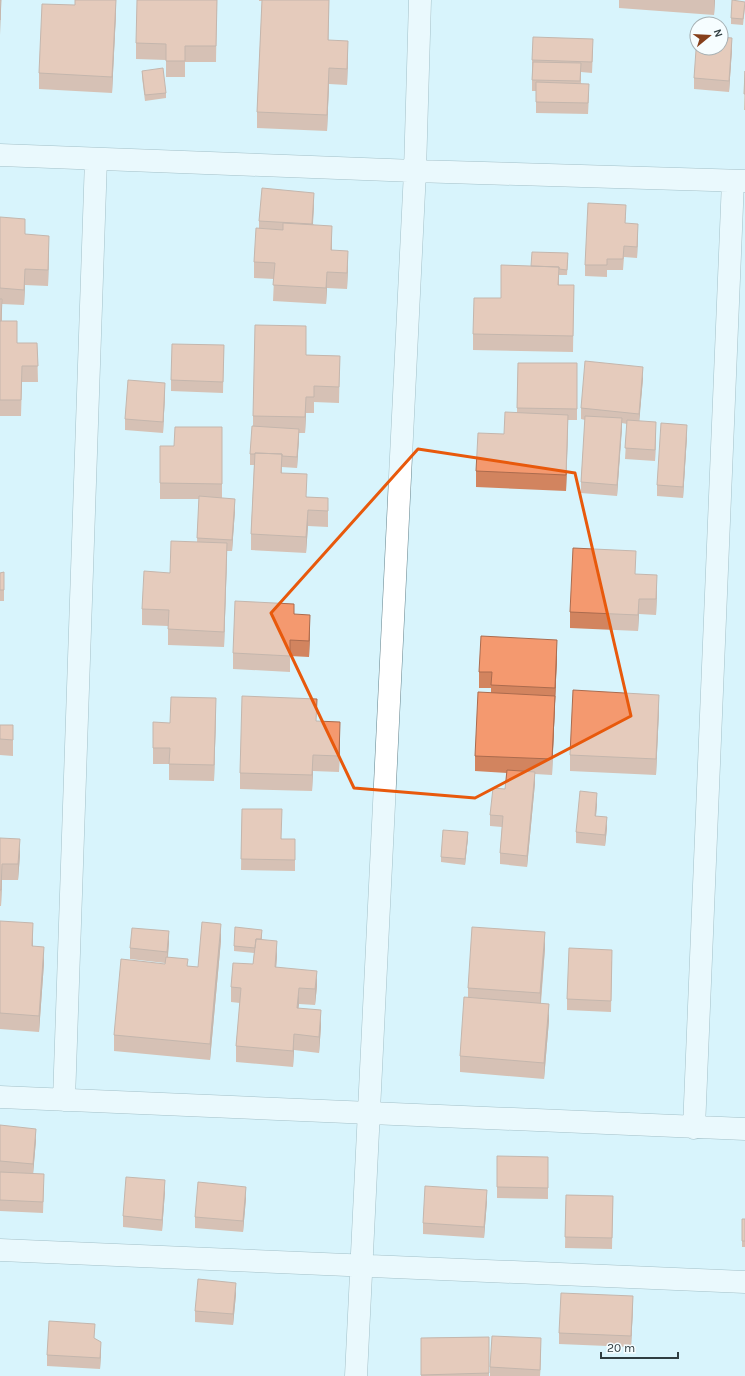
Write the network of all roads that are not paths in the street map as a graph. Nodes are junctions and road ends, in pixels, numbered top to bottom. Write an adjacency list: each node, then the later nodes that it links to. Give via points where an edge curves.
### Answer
1 (420, 0): 4 (street)
2 (0, 155): 3 (street)
3 (96, 159): 4 (street); 7 (street)
4 (415, 171): 5 (street); 8 (street)
5 (739, 181): 9 (street)
6 (0, 1096): 7 (street)
7 (64, 1100): 8 (street)
8 (369, 1114): 9 (street); 12 (street)
9 (694, 1128): 10 (street)
10 (745, 1129)
11 (0, 1250): 12 (street)
12 (361, 1266): 13 (street); 14 (street)
13 (745, 1282)
14 (356, 1376)

